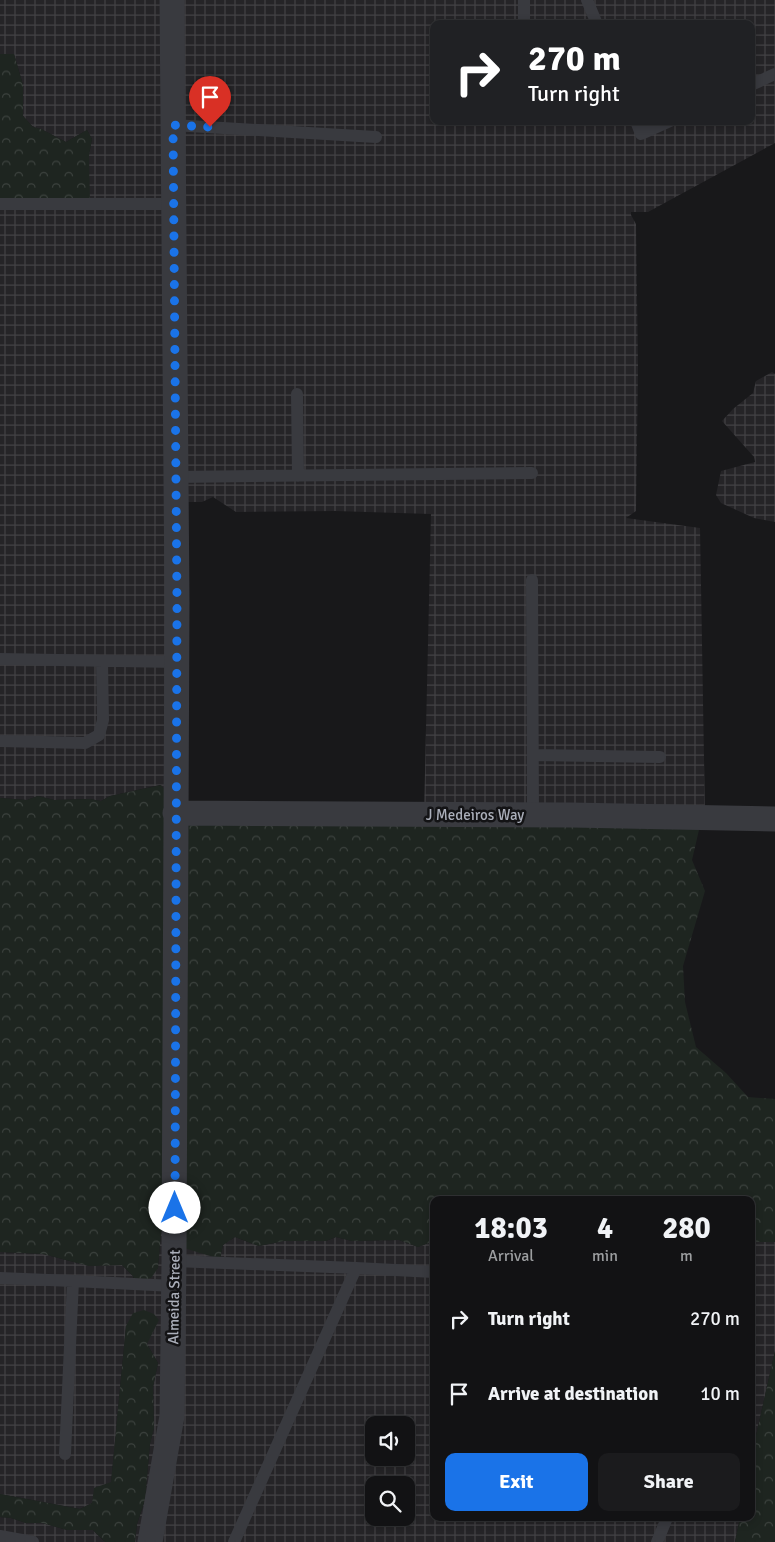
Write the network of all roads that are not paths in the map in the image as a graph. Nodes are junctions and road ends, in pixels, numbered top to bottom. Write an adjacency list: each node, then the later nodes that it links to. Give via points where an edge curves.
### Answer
1 (172, 0): 8 (street, Almeida Street)
2 (524, 0): 4 (lane)
3 (587, 0): 5 (lane)
4 (524, 20)
5 (594, 20)
6 (775, 74): 7 (lane)
7 (755, 83)
8 (173, 125): 11 (lane); 13 (street, Almeida Street)
9 (638, 125): 10 (lane, via 641,134)
10 (661, 125)
11 (376, 137)
12 (0, 204): 13 (lane)
13 (174, 204): 17 (street, Almeida Street)
14 (297, 394): 16 (lane)
15 (532, 474): 16 (lane)
16 (298, 476): 17 (lane)
17 (176, 478): 21 (street, Almeida Street)
18 (532, 580): 23 (lane)
19 (0, 660): 20 (lane)
20 (102, 661): 21 (lane); 22 (lane, via 103,720 100,735 85,743)
21 (177, 662): 25 (street, Almeida Street)
22 (0, 741)
23 (533, 755): 24 (lane); 26 (lane)
24 (660, 757)
25 (175, 813): 26 (street, J Medeiros Way); 28 (street, Almeida Street)
26 (534, 815): 27 (street, J Medeiros Way)
27 (775, 819)
28 (174, 1261): 29 (lane); 33 (street, Almeida Street)
29 (356, 1268): 30 (lane); 39 (lane)
30 (430, 1272)
31 (0, 1278): 32 (lane)
32 (73, 1282): 33 (lane); 34 (lane)
33 (174, 1286): 38 (street, Almeida Street, via 172,1416)
34 (64, 1454)
35 (666, 1521): 40 (lane)
36 (0, 1536): 37 (lane)
37 (33, 1542)
38 (150, 1542)
39 (234, 1542)
40 (657, 1542)

